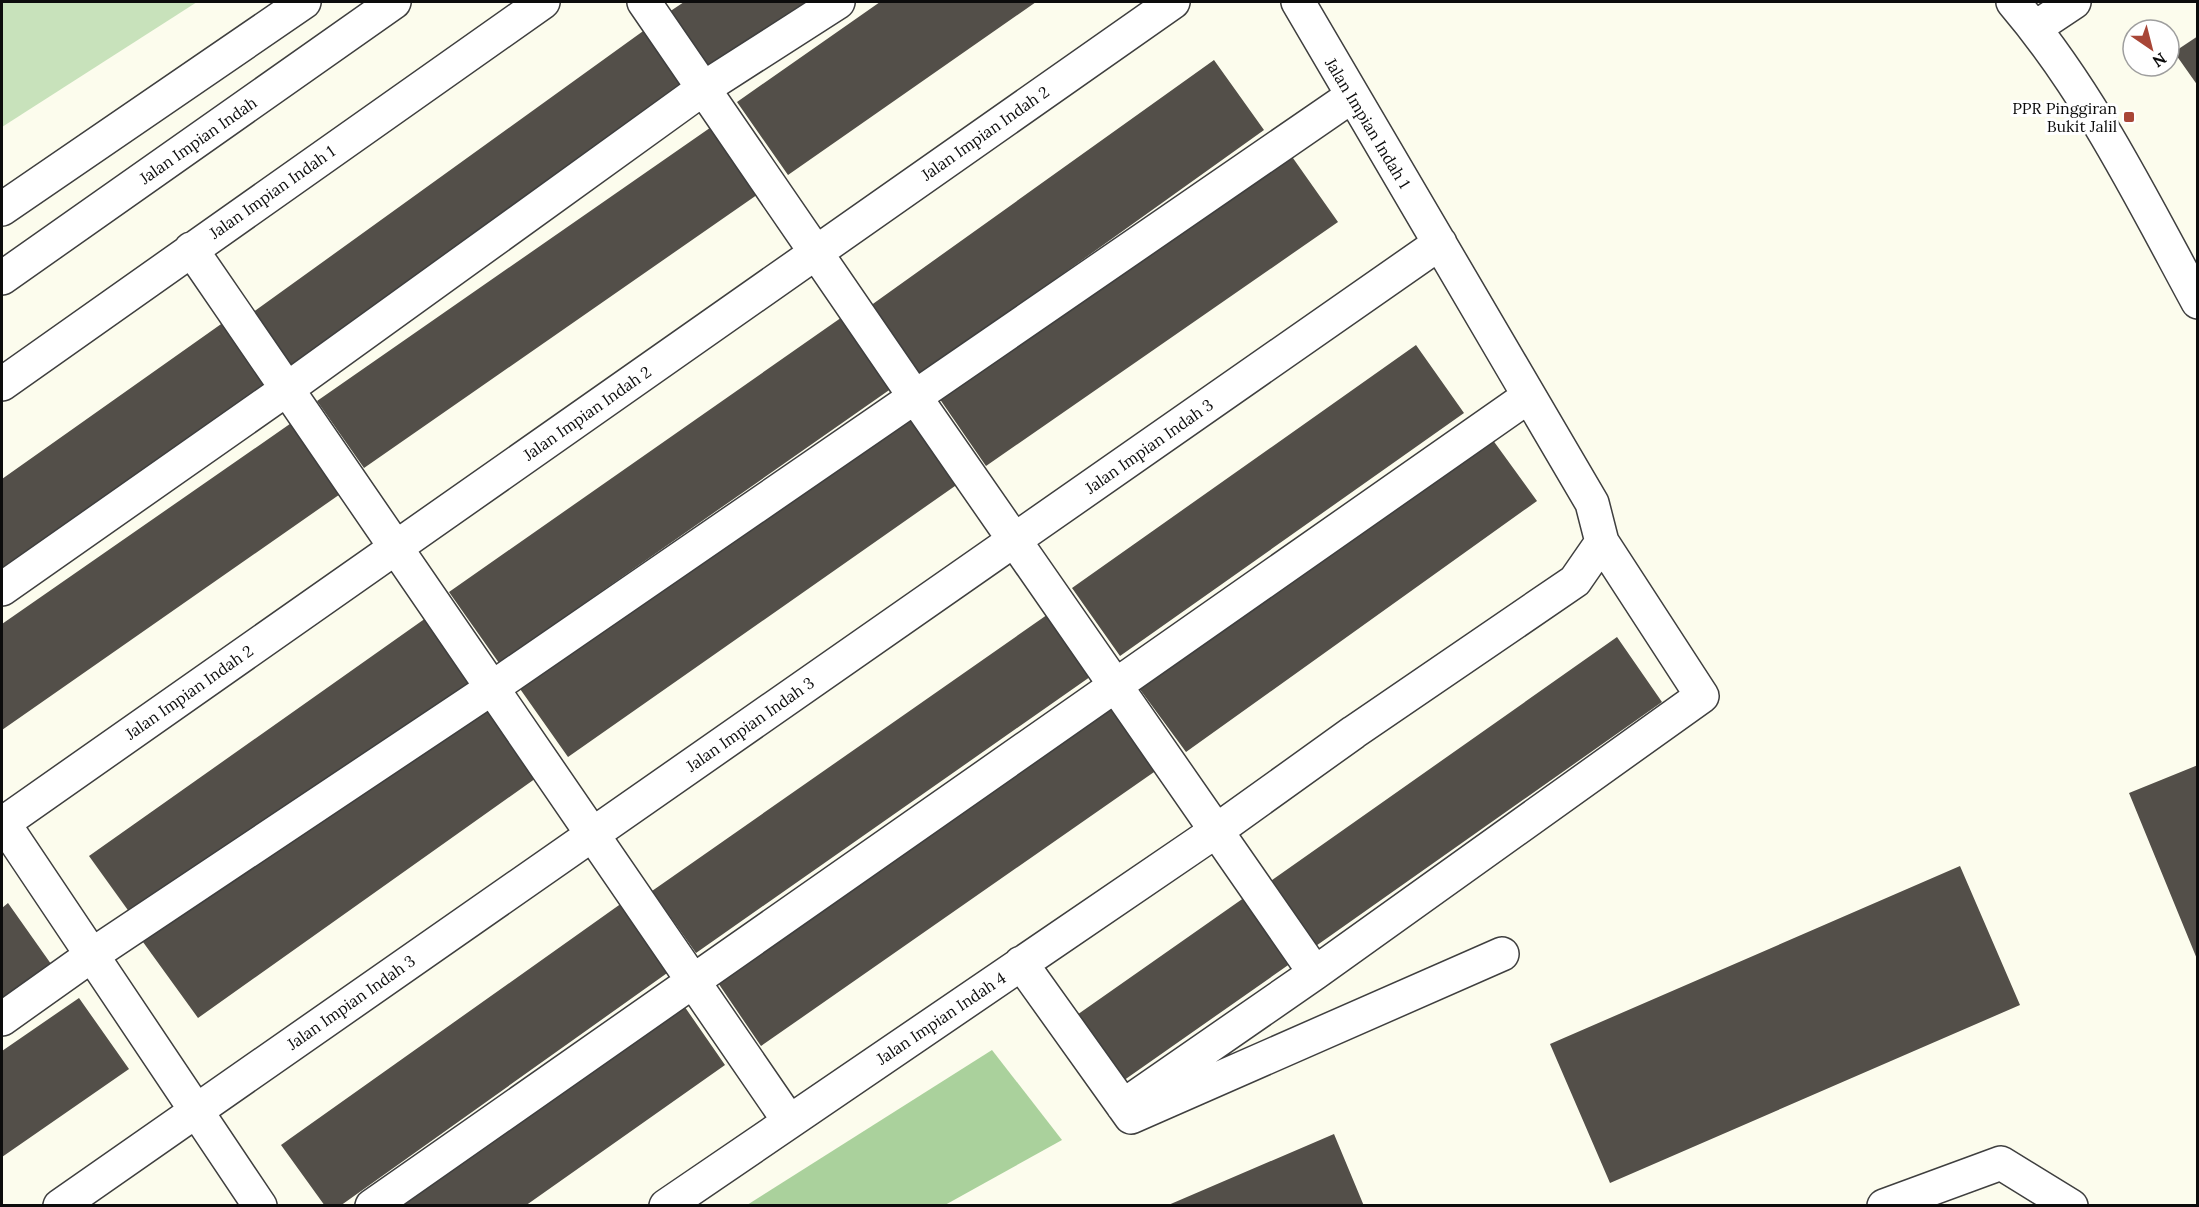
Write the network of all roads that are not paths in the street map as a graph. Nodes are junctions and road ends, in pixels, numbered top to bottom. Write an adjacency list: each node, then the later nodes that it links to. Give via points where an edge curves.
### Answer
1 (304, 2): 13 (street)
2 (394, 2): 17 (street, Jalan Impian Indah)
3 (543, 2): 15 (street, Jalan Impian Indah 1)
4 (644, 2): 11 (street)
5 (838, 2): 11 (street)
6 (1173, 2): 16 (street, Jalan Impian Indah 2)
7 (1298, 2): 12 (street, Jalan Impian Indah 1)
8 (2013, 2): 10 (street)
9 (2074, 2): 10 (street)
10 (2035, 28): 18 (street, via 2106,133)
11 (704, 88): 16 (street); 20 (street)
12 (1352, 96): 14 (street, Jalan Impian Indah 1); 22 (street)
13 (2, 209)
14 (1440, 243): 21 (street, Jalan Impian Indah 1); 23 (street, Jalan Impian Indah 3)
15 (191, 249): 19 (street, Jalan Impian Indah 1); 20 (street)
16 (816, 252): 22 (street); 25 (street, Jalan Impian Indah 2)
17 (2, 278)
18 (2198, 302)
19 (2, 384)
20 (287, 389): 25 (street); 26 (street)
21 (1529, 396): 24 (street, Jalan Impian Indah 1, via 1592,503); 27 (street)
22 (915, 397): 23 (street); 28 (street)
23 (1015, 539): 27 (street); 31 (street, Jalan Impian Indah 3)
24 (1602, 542): 30 (street, Jalan Impian Indah 4, via 1575,581); 35 (street, Jalan Impian Indah 1, via 1702,696)
25 (395, 547): 28 (street); 29 (street, Jalan Impian Indah 2)
26 (2, 589)
27 (1116, 685): 30 (street); 36 (street)
28 (492, 688): 31 (street); 33 (street)
29 (2, 823): 33 (street)
30 (1215, 831): 34 (street, Jalan Impian Indah 4); 35 (street)
31 (592, 834): 36 (street); 39 (street, Jalan Impian Indah 3)
32 (1502, 954): 38 (street, via 1131,1117)
33 (92, 955): 37 (street); 39 (street)
34 (1021, 963): 38 (street); 40 (street, Jalan Impian Indah 4)
35 (1315, 973): 38 (street)
36 (693, 981): 40 (street); 43 (street)
37 (2, 1019)
38 (1123, 1106)
39 (197, 1110): 41 (street, Jalan Impian Indah 3); 42 (street)
40 (789, 1121): 44 (street, Jalan Impian Indah 4)
41 (60, 1206)
42 (260, 1206)
43 (372, 1206)
44 (666, 1206)
45 (1884, 1206): 46 (street, via 2001,1163)
46 (2071, 1206)

